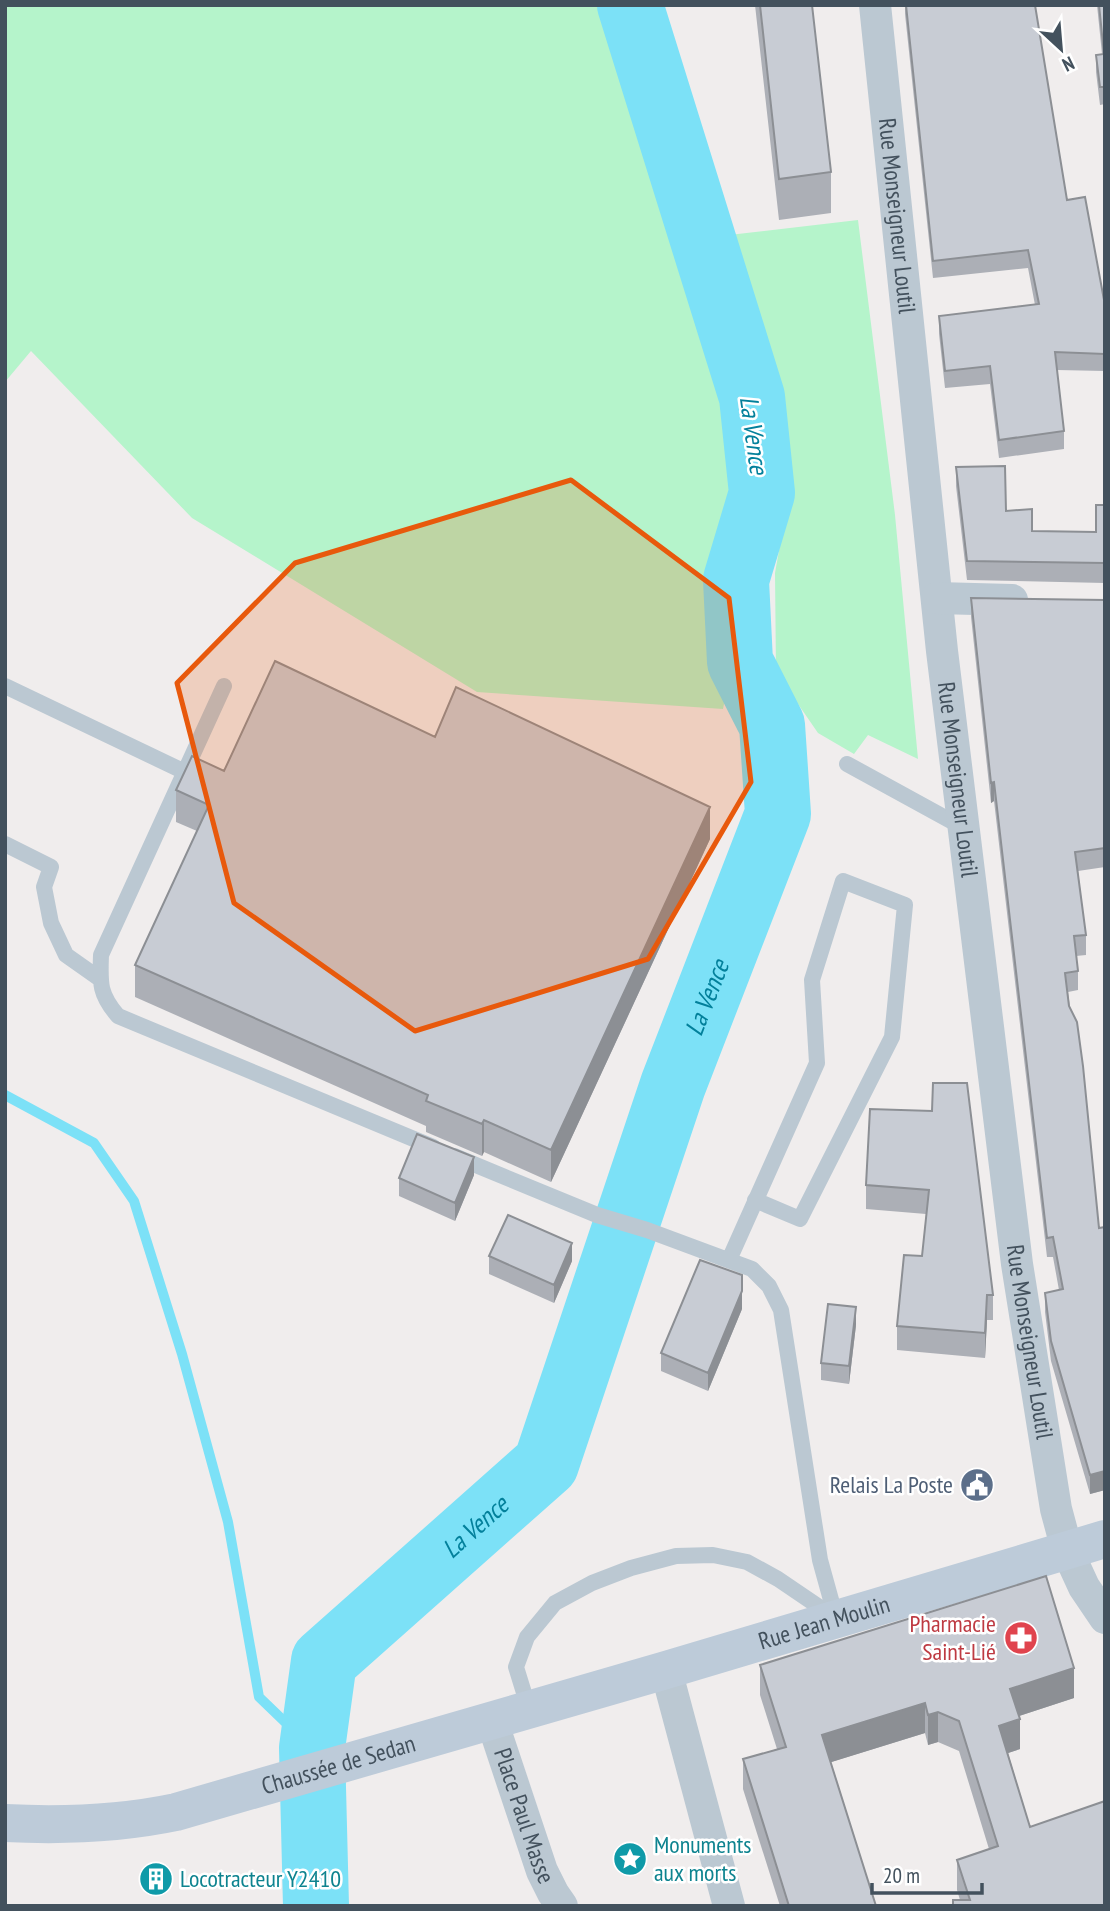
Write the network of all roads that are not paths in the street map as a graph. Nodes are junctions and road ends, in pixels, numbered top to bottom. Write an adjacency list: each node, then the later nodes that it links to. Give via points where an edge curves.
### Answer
1 (875, 5): 2 (street, Rue Monseigneur Loutil)
2 (937, 598): 3 (street); 8 (street, Rue Monseigneur Loutil)
3 (1035, 600)
4 (5, 686): 7 (lane)
5 (224, 686): 7 (lane)
6 (847, 764): 8 (lane)
7 (184, 772): 10 (lane, via 101,955)
8 (962, 827): 14 (street, Rue Monseigneur Loutil, via 1017,1264 1056,1509)
9 (5, 844): 10 (lane, via 51,867 44,887 51,923 66,955)
10 (100, 979): 12 (lane, via 105,1001 118,1016 597,1216)
11 (755, 1200): 11 (lane, via 817,1063 812,980 844,881 905,905 892,1037 800,1219); 12 (lane)
12 (729, 1260): 15 (lane, via 752,1269 769,1286 780,1310 820,1560)
13 (1105, 1539): 14 (main road, Rue Jean Moulin)
14 (1067, 1550): 15 (main road, Rue Jean Moulin); 16 (street, Rue Monseigneur Loutil)
15 (836, 1618): 17 (main road, Rue Jean Moulin); 18 (lane, via 747,1562 713,1555 676,1556 631,1568 555,1603 527,1637 516,1667)
16 (1105, 1618)
17 (666, 1670): 18 (main road, Chaussée de Sedan); 22 (street)
18 (529, 1710): 19 (main road, Chaussée de Sedan)
19 (492, 1721): 20 (main road, Chaussée de Sedan, via 176,1812 60,1826); 21 (street, Place Paul Masse, via 542,1871)
20 (5, 1823)
21 (562, 1906)
22 (729, 1906)

